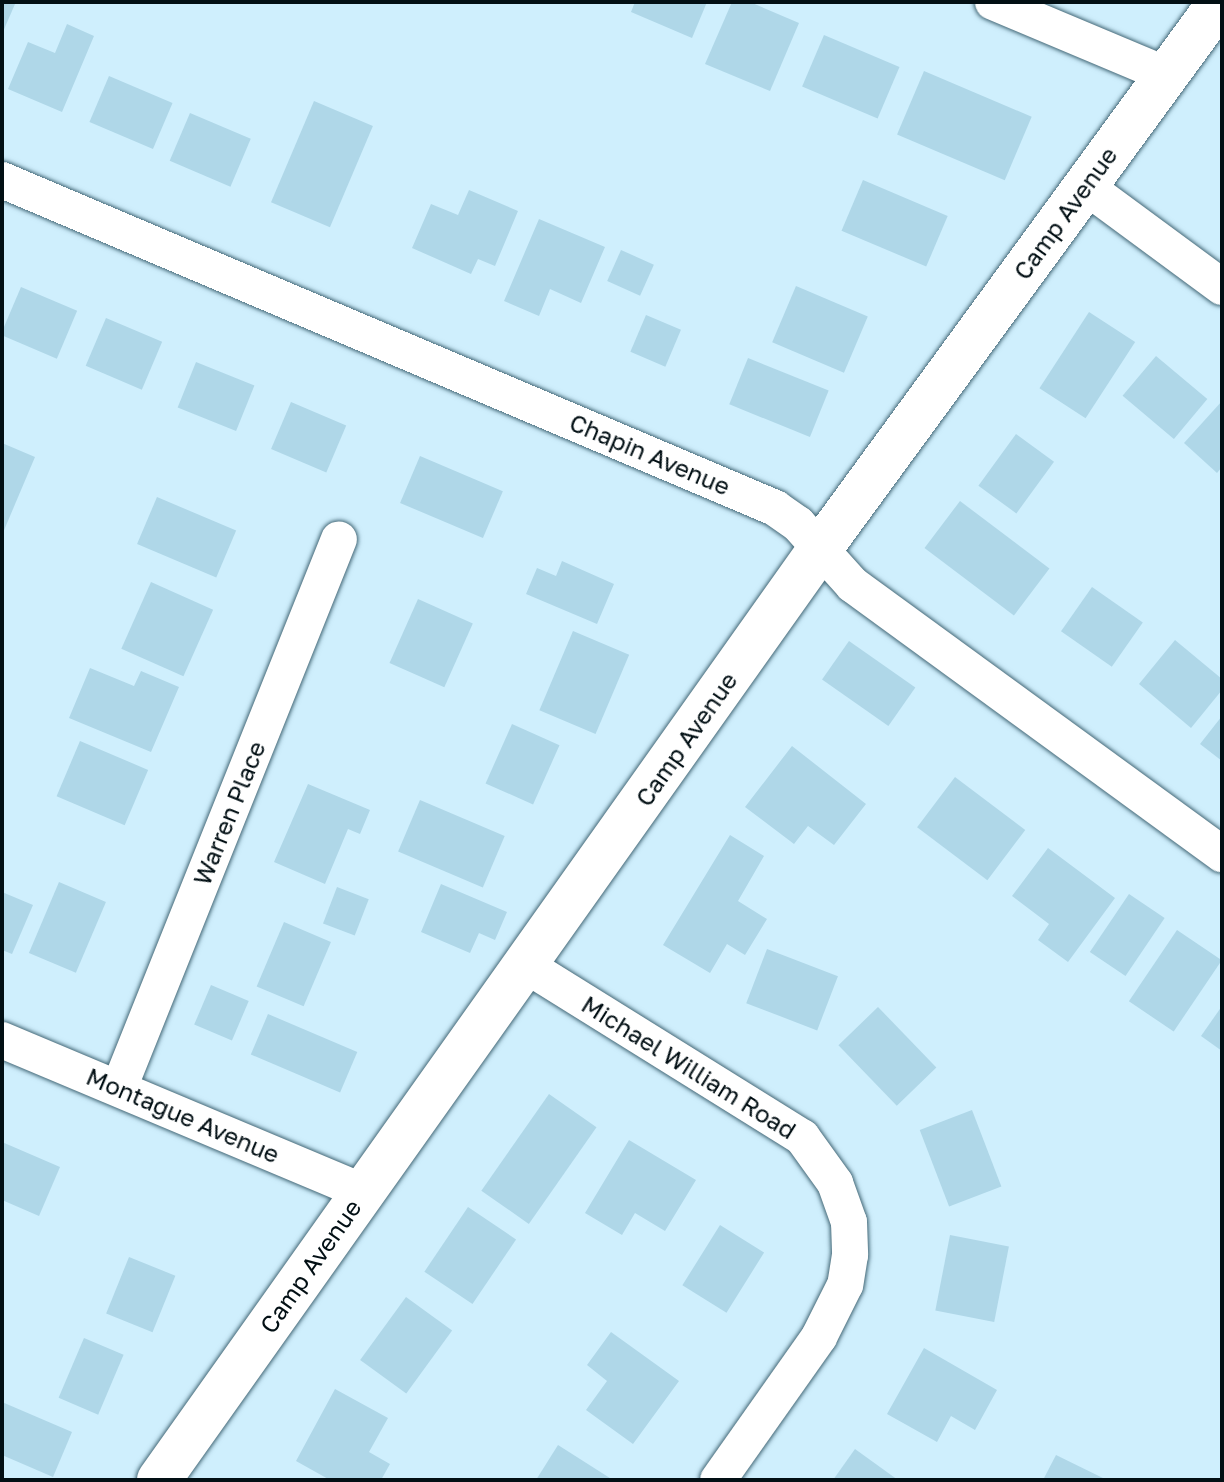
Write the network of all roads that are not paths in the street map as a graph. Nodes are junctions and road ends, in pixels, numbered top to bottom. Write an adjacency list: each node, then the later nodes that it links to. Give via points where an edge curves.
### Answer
1 (993, 2): 3 (street)
2 (1220, 2): 3 (street, Camp Avenue)
3 (1167, 75): 5 (street, Camp Avenue)
4 (2, 180): 8 (street, Chapin Avenue, via 775,508)
5 (1085, 186): 6 (street); 8 (street, Camp Avenue)
6 (1222, 287)
7 (339, 539): 12 (street, Warren Place)
8 (820, 549): 9 (street, Chapin Avenue, via 853,585); 10 (street, Camp Avenue)
9 (1222, 854)
10 (527, 966): 13 (street, Camp Avenue); 15 (street, Michael William Road, via 802,1137 835,1183 849,1222 845,1285 819,1337)
11 (2, 1040): 12 (street, Montague Avenue)
12 (119, 1088): 13 (street, Montague Avenue)
13 (363, 1192): 14 (street, Camp Avenue)
14 (159, 1480)
15 (718, 1480)

